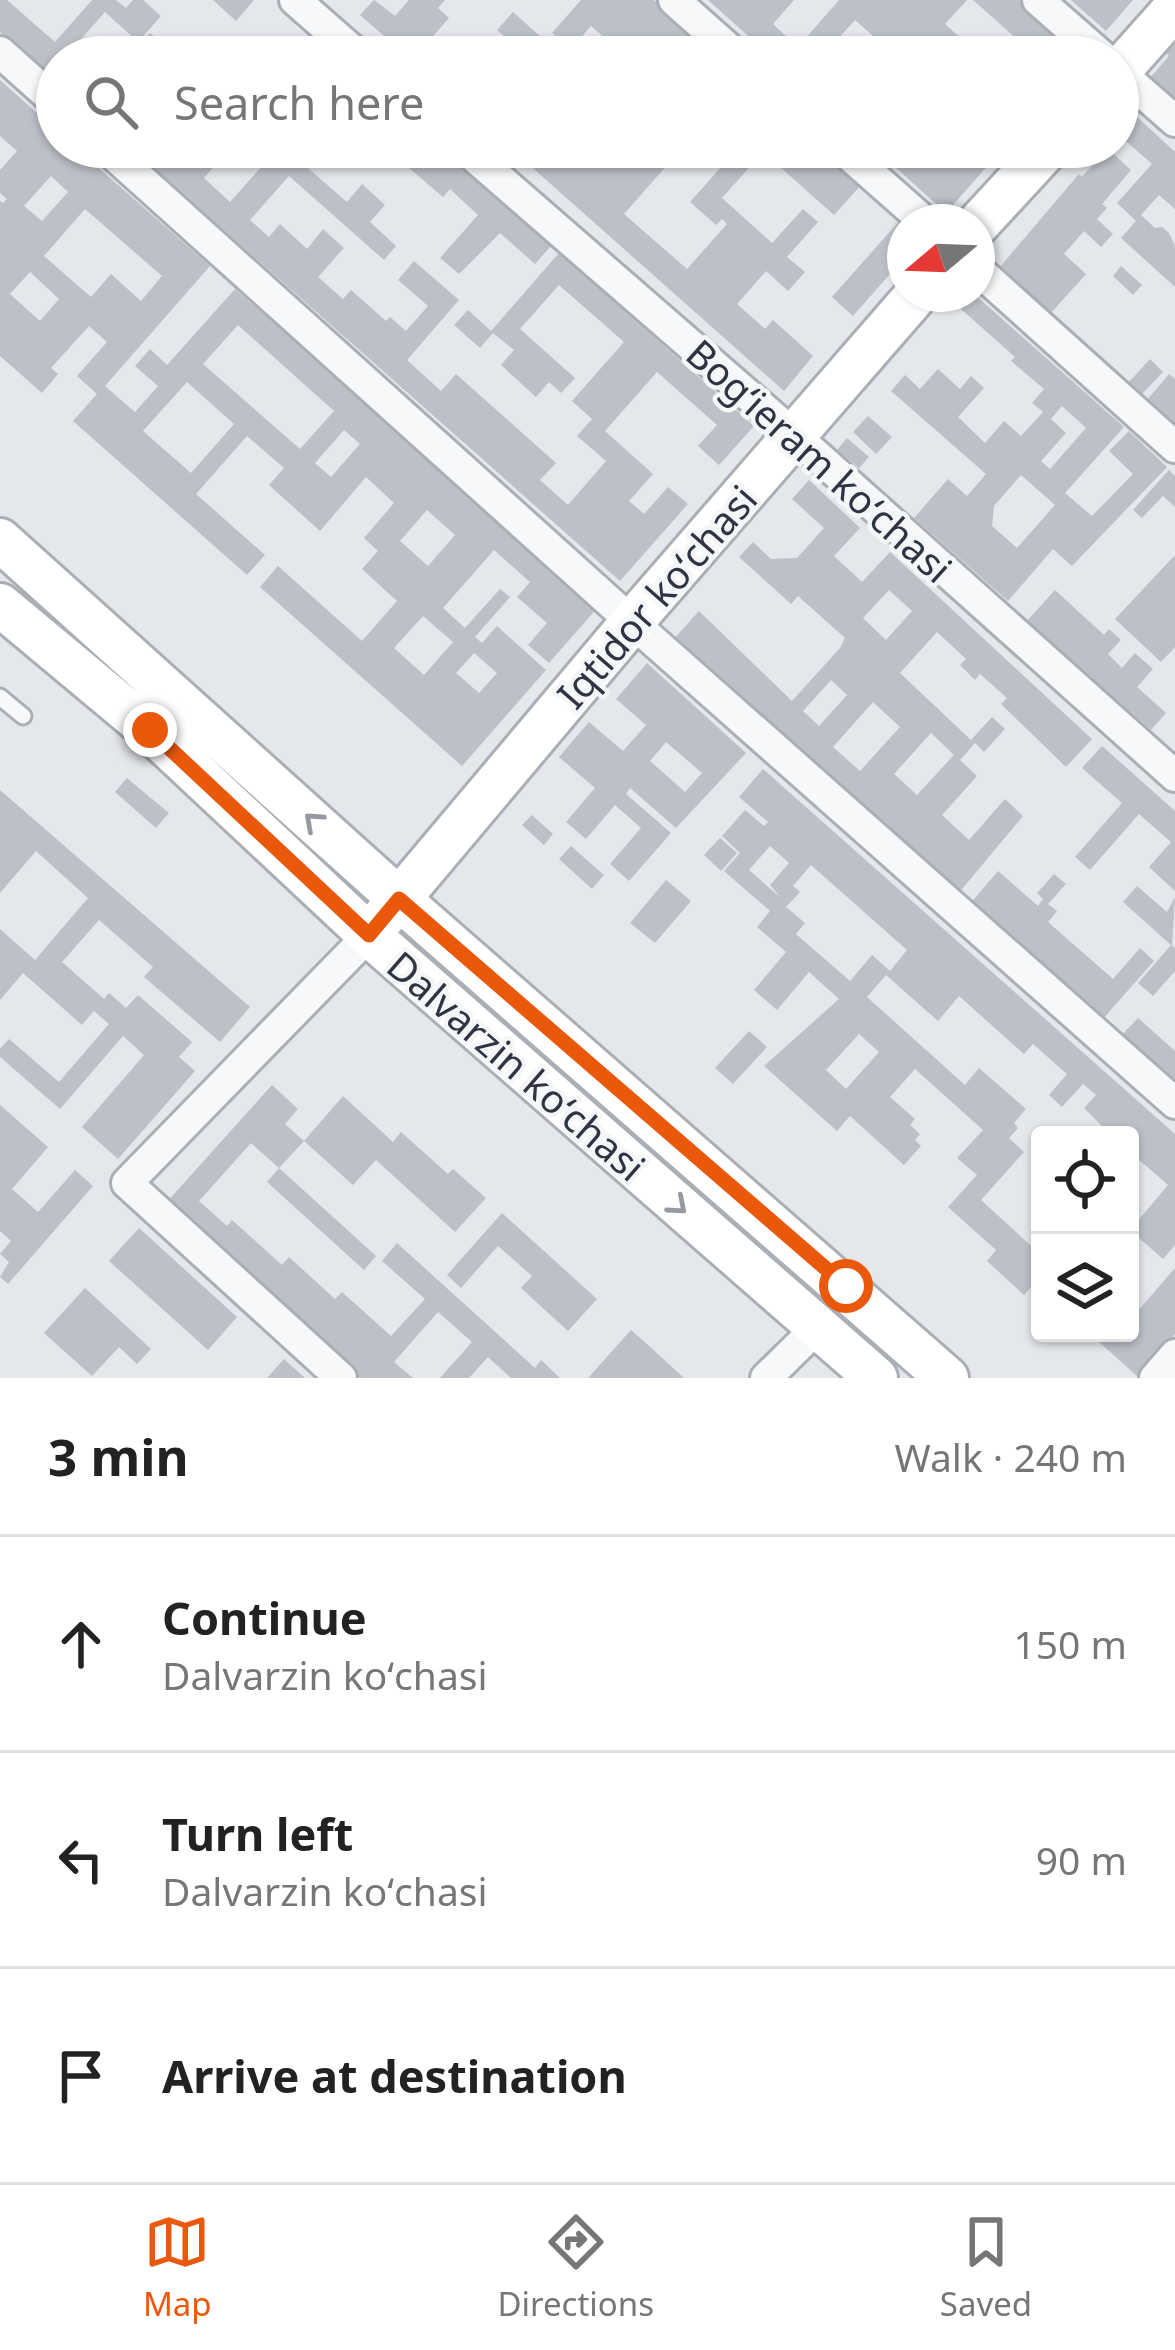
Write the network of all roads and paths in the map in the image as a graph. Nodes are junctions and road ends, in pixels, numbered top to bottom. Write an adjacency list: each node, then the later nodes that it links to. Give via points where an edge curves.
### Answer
1 (295, 0): 5 (street)
2 (674, 0): 6 (street)
3 (1038, 0): 7 (street)
4 (1175, 8): 8 (main road)
5 (336, 36)
6 (715, 36)
7 (1078, 36)
8 (1139, 48)
9 (0, 52): 10 (street)
10 (36, 85)
11 (1139, 89): 12 (street)
12 (1175, 121)
13 (128, 168): 25 (street)
14 (487, 168): 21 (street, Bogʻieram koʻchasi)
15 (864, 168): 17 (street)
16 (1030, 168): 18 (main road)
17 (905, 204)
18 (995, 206)
19 (995, 284): 22 (street)
20 (901, 312): 21 (main road, Iqtidor koʻchasi)
21 (794, 436): 25 (main road, Iqtidor koʻchasi); 30 (street, Bogʻieram koʻchasi)
22 (1175, 447)
23 (0, 540): 26 (main road, Dalvarzin koʻchasi)
24 (0, 605): 28 (main road, Dalvarzin koʻchasi)
25 (632, 622): 31 (main road, Iqtidor koʻchasi); 33 (street)
26 (141, 665): 28 (main road); 31 (main road, Dalvarzin koʻchasi, one-way to 26)
27 (0, 697): 29 (lane)
28 (112, 698): 32 (main road, Dalvarzin koʻchasi)
29 (22, 716)
30 (1175, 776)
31 (399, 899): 32 (main road, Iqtidor koʻchasi); 39 (main road, Dalvarzin koʻchasi)
32 (369, 935): 34 (main road, Dalvarzin koʻchasi, one-way to 34); 36 (street, via 127,1183)
33 (1175, 1103)
34 (817, 1328): 37 (street); 38 (main road, Dalvarzin koʻchasi)
35 (1175, 1355): 40 (street)
36 (341, 1378)
37 (766, 1378)
38 (876, 1378)
39 (947, 1378)
40 (1155, 1378)

